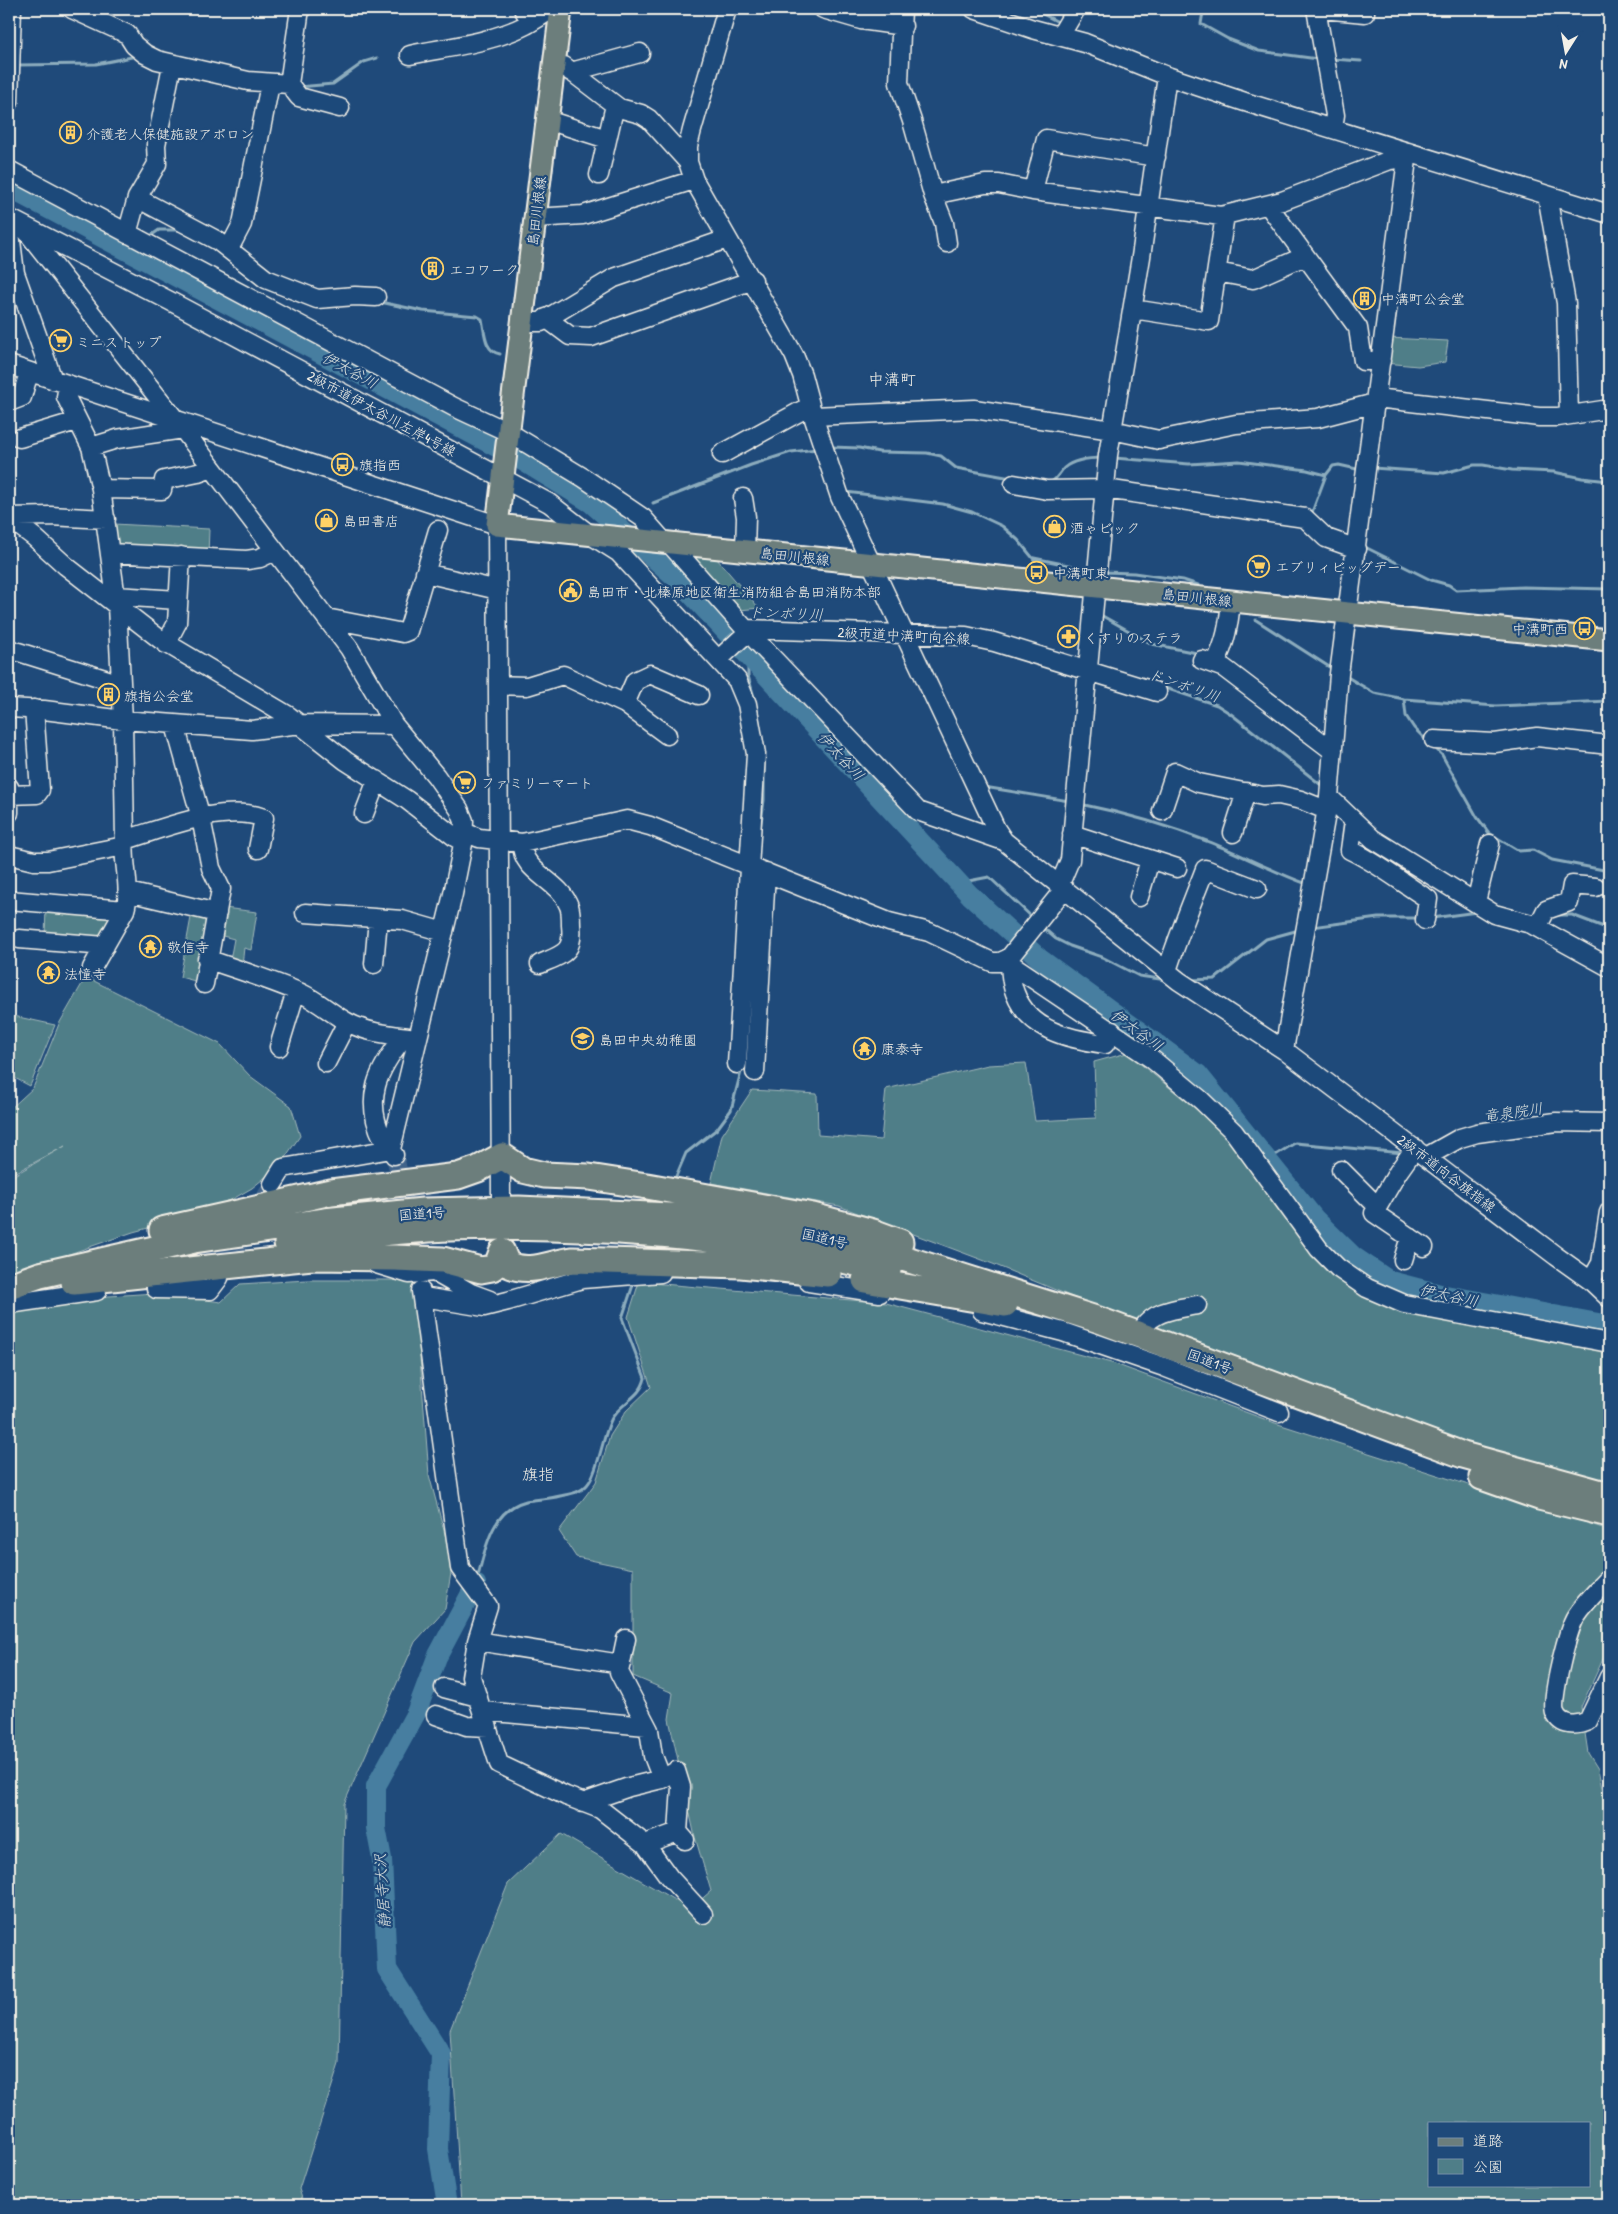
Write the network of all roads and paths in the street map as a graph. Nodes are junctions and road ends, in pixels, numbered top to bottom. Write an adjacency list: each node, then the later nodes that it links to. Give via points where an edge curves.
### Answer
1 (12, 9): 23 (street)
2 (72, 9): 18 (street, via 128,34 134,45 145,54)
3 (300, 9): 22 (street)
4 (553, 9): 13 (street)
5 (561, 9): 19 (main road, 島田川根線)
6 (727, 9): 31 (street, via 692,130)
7 (824, 9): 14 (street, via 861,20)
8 (974, 9): 15 (street)
9 (1316, 9): 27 (street, via 1335,115)
10 (1322, 9): 11 (street, via 1365,13)
11 (1364, 9)
12 (1072, 10): 15 (street)
13 (527, 15): 17 (street, via 470,43)
14 (902, 17): 36 (street, via 899,83)
15 (1060, 36): 20 (street, via 1086,43)
16 (640, 53): 19 (street)
17 (410, 55)
18 (172, 65): 21 (street); 38 (street, via 156,145 157,164)
19 (563, 68): 24 (street); 26 (main road, 島田川根線)
20 (1167, 76): 27 (street); 30 (street)
21 (270, 84): 22 (street); 48 (street, via 242,224)
22 (289, 84): 25 (street, via 299,97)
23 (9, 102)
24 (615, 105): 28 (street); 31 (street, via 649,119)
25 (340, 108)
26 (547, 120): 28 (street); 43 (main road, 島田川根線)
27 (1333, 128): 29 (street)
28 (607, 139): 33 (street)
29 (1407, 155): 37 (street); 39 (street); 57 (street)
30 (1156, 157): 35 (street, via 1046,139); 40 (street)
31 (688, 162): 34 (street)
32 (9, 170): 45 (street)
33 (598, 175)
34 (694, 180): 43 (street, via 583,214); 46 (street)
35 (1033, 191): 36 (street, via 985,184); 40 (street)
36 (934, 195): 47 (street)
37 (1547, 195): 41 (street); 65 (street, via 1566,303)
38 (137, 198): 45 (street); 48 (street, via 192,225)
39 (1268, 205): 42 (street); 50 (street)
40 (1149, 207): 42 (street, via 1209,216); 54 (street)
41 (1609, 214)
42 (1225, 215): 51 (street)
43 (535, 218): 56 (main road, 島田川根線)
44 (13, 222): 49 (street); 67 (street); 74 (street, 2級市道伊太谷川左岸4号線)
45 (127, 234): 69 (street)
46 (727, 239): 52 (street); 55 (street, via 614,278)
47 (947, 243)
48 (228, 249): 53 (street, via 266,279 317,299)
49 (11, 255): 60 (street, via 15,273)
50 (1305, 256): 51 (street, via 1254,278); 57 (street, via 1358,328 1363,361)
51 (1217, 272): 54 (street, via 1209,320)
52 (753, 280): 55 (street, via 591,337 570,336); 64 (street, via 794,355)
53 (376, 297)
54 (1133, 309): 68 (street)
55 (546, 318): 56 (street, via 541,322)
56 (522, 322): 69 (main road, 島田川根線)
57 (1381, 360): 61 (street)
58 (9, 365): 59 (street)
59 (29, 372): 60 (street); 62 (street, via 22,397)
60 (61, 382): 66 (street); 67 (street)
61 (1376, 400): 65 (street, via 1539,417); 68 (street, via 1318,418 1236,424 1159,440); 85 (street)
62 (9, 402)
63 (1609, 409): 65 (street)
64 (812, 411): 68 (street, via 974,410); 72 (street); 90 (street, via 840,497)
65 (1569, 415)
66 (77, 421): 70 (street); 71 (street)
67 (179, 424): 71 (street); 73 (street); 81 (street)
68 (1112, 430): 77 (street)
69 (508, 435): 74 (main road, 島田川根線); 84 (street, via 584,478 643,518)
70 (20, 438)
71 (91, 447): 76 (street)
72 (722, 454)
73 (212, 468): 76 (street, via 164,480 162,490); 86 (street)
74 (503, 476): 81 (main road, 島田川根線); 83 (street, 2級市道伊太谷川左岸4号線, via 548,503)
75 (1014, 484): 77 (street, via 1047,490)
76 (101, 489): 80 (street)
77 (1105, 489): 85 (street, via 1305,518 1326,538); 92 (street)
78 (743, 498): 87 (street, via 746,517)
79 (9, 517): 80 (street); 95 (street)
80 (106, 519): 88 (street)
81 (497, 525): 83 (main road, 島田川根線); 93 (street)
82 (438, 530): 91 (street)
83 (589, 534): 84 (main road, 島田川根線); 104 (street, 2級市道伊太谷川左岸4号線, via 619,553)
84 (665, 543): 87 (main road, 島田川根線); 99 (street)
85 (1356, 549): 97 (street)
86 (275, 550): 89 (street, via 248,560); 98 (street)
87 (744, 551): 90 (main road, 島田川根線)
88 (110, 553): 89 (street); 95 (street)
89 (181, 556): 94 (street)
90 (872, 564): 92 (main road, 島田川根線); 100 (street)
91 (425, 573): 93 (street); 98 (street, via 408,631 403,634)
92 (1097, 575): 96 (main road, 島田川根線); 105 (street)
93 (498, 590): 107 (street)
94 (178, 600): 95 (street); 102 (street, via 177,624)
95 (117, 601): 102 (street); 106 (street)
96 (1231, 601): 97 (main road, 島田川根線); 120 (street, via 1223,647 1208,661 1224,668)
97 (1348, 613): 101 (main road, 島田川根線); 120 (street)
98 (326, 618): 116 (street, via 349,648)
99 (747, 631): 100 (street, 2級市道中溝町向谷線); 104 (street); 134 (street, via 918,811)
100 (904, 633): 105 (street, 2級市道中溝町向谷線, via 966,636); 134 (street)
101 (1609, 640)
102 (166, 644): 114 (street)
103 (9, 649): 106 (street)
104 (718, 659): 142 (street, 2級市道伊太谷川左岸4号線, via 737,680 746,702 756,754)
105 (1088, 670): 108 (street, 2級市道中溝町向谷線); 132 (street)
106 (121, 684): 113 (street)
107 (498, 685): 110 (street, via 527,686 563,675); 135 (street)
108 (1156, 692)
109 (699, 695): 110 (street, via 650,674 635,680)
110 (625, 704): 117 (street)
111 (9, 708): 112 (street)
112 (34, 709): 113 (street); 124 (street, via 40,790 37,794)
113 (123, 720): 115 (street); 136 (street)
114 (300, 724): 115 (street, via 252,730); 116 (street); 121 (street, via 346,761)
115 (175, 725): 129 (street)
116 (394, 725): 133 (street, via 460,808)
117 (667, 735)
118 (1434, 740): 119 (street, via 1495,743 1537,737)
119 (1609, 745)
120 (1333, 751): 125 (street)
121 (377, 780): 128 (street); 133 (street, via 456,838)
122 (9, 787): 124 (street)
123 (1246, 792): 125 (street); 126 (street, via 1199,783 1175,772); 131 (street)
124 (9, 795): 127 (street)
125 (1328, 804): 130 (street); 173 (street)
126 (1162, 811)
127 (9, 813)
128 (364, 814)
129 (201, 818): 136 (street); 139 (street, via 252,813 264,818); 152 (street, via 211,868 221,889)
130 (1354, 821): 151 (street, via 1373,839); 155 (street, via 1350,850 1373,860 1391,876 1428,899)
131 (1233, 833)
132 (1072, 834): 141 (street); 145 (street, via 1068,869)
133 (464, 836): 135 (street); 157 (street)
134 (1004, 841): 145 (street, 2級市道向谷旗指線)
135 (498, 842): 137 (street); 180 (street)
136 (125, 843): 140 (street, via 48,861); 150 (street)
137 (522, 844): 142 (street, via 627,820); 163 (street, via 526,862 559,890 569,906 570,948)
138 (1490, 844): 151 (street)
139 (258, 850)
140 (9, 854)
141 (1150, 860): 143 (street); 148 (street)
142 (749, 865): 144 (street); 175 (street, 2級市道伊太谷川左岸4号線)
143 (1177, 868)
144 (766, 872): 161 (street, via 889,922 929,932 992,962); 176 (street)
145 (1061, 887): 161 (street); 166 (street, 2級市道向谷旗指線)
146 (1596, 887): 156 (street, via 1572,885 1569,902 1546,910 1540,922)
147 (1257, 890): 166 (street, via 1205,868)
148 (1139, 897)
149 (9, 900): 150 (street)
150 (127, 901): 152 (street); 159 (street)
151 (1476, 902): 156 (street, via 1494,914)
152 (217, 913): 160 (street)
153 (305, 913): 154 (street)
154 (378, 919): 157 (street, via 402,920); 162 (street)
155 (1425, 920)
156 (1531, 924): 164 (street)
157 (444, 932): 171 (street)
158 (19, 939): 159 (street)
159 (104, 946): 165 (street)
160 (207, 959): 167 (street); 168 (street)
161 (1010, 959): 170 (street); 170 (street, via 1014,992 1022,1007 1050,1031 1072,1040 1105,1044)
162 (374, 964)
163 (540, 964)
164 (1609, 967)
165 (92, 968)
166 (1167, 971): 173 (street, 2級市道向谷旗指線)
167 (204, 984)
168 (296, 991): 169 (street, via 316,1000); 172 (street)
169 (347, 1022): 171 (street, via 385,1035); 174 (street)
170 (1112, 1031): 200 (street, via 1152,1059 1234,1132 1319,1249 1366,1288 1404,1304)
171 (411, 1037): 179 (street); 179 (street, via 388,1056 374,1090 377,1123 384,1141)
172 (279, 1047)
173 (1284, 1050): 178 (street, 2級市道向谷旗指線)
174 (326, 1063)
175 (737, 1064)
176 (755, 1072)
177 (1609, 1123): 178 (street, via 1556,1122 1477,1134)
178 (1421, 1152): 184 (street, via 1398,1172); 189 (street, 2級市道向谷旗指線)
179 (394, 1154): 182 (street, via 283,1168)
180 (502, 1156): 183 (street); 188 (highway, via 458,1176 331,1192 148,1233); 198 (highway, via 523,1170 544,1175 589,1177 647,1186 813,1216 873,1232)
181 (1340, 1170): 184 (street)
182 (273, 1184)
183 (501, 1199)
184 (1378, 1207): 186 (street, via 1374,1213 1417,1242)
185 (1609, 1215): 189 (street, via 1601,1263)
186 (1403, 1260)
187 (218, 1278): 190 (street, via 210,1290 156,1289)
188 (45, 1280): 191 (highway, 国道1号); 192 (highway, 国道1号); 197 (highway, 国道1号, via 287,1243 431,1229 584,1229 650,1232 789,1251 969,1290); 197 (highway, via 312,1257 443,1260 481,1270 498,1263 502,1245 507,1264 518,1269 533,1270 573,1260 795,1269); 198 (highway, 国道1号, via 194,1240 324,1221 424,1212 519,1209 599,1212 690,1217 792,1230 880,1251)
189 (1591, 1281): 193 (street, 2級市道向谷旗指線)
190 (156, 1282): 194 (street, via 287,1266 376,1264 409,1274 434,1272 471,1293); 195 (street)
191 (9, 1286)
192 (9, 1293)
193 (1609, 1298)
194 (499, 1303): 201 (street, via 582,1279 661,1273 757,1276 879,1293 992,1313 1063,1332 1135,1355); 206 (street, via 484,1306 422,1294 460,1568 488,1606)
195 (9, 1304)
196 (1197, 1305): 199 (street, via 1158,1314 1148,1319)
197 (1033, 1309): 203 (highway, 国道1号, via 1145,1346 1460,1470 1539,1496)
198 (1099, 1320): 202 (highway, 国道1号, via 1463,1455)
199 (1143, 1328)
200 (1609, 1343)
201 (1280, 1412)
202 (1609, 1495)
203 (1609, 1514)
204 (1609, 1578): 208 (street, via 1576,1616 1568,1632 1554,1701 1555,1713 1563,1722 1572,1725 1588,1721)
205 (626, 1640): 207 (street)
206 (477, 1641): 207 (street); 210 (street, via 471,1677)
207 (621, 1664): 212 (street, via 619,1672)
208 (1609, 1677)
209 (444, 1688): 210 (street)
210 (483, 1712): 211 (street, via 467,1726); 212 (street); 214 (street, via 499,1764)
211 (436, 1715)
212 (646, 1726): 213 (street)
213 (662, 1779): 214 (street); 215 (street, via 676,1771 681,1787 682,1836)
214 (583, 1802): 215 (street, via 600,1809)
215 (645, 1844): 216 (street, via 669,1877)
216 (703, 1914)

